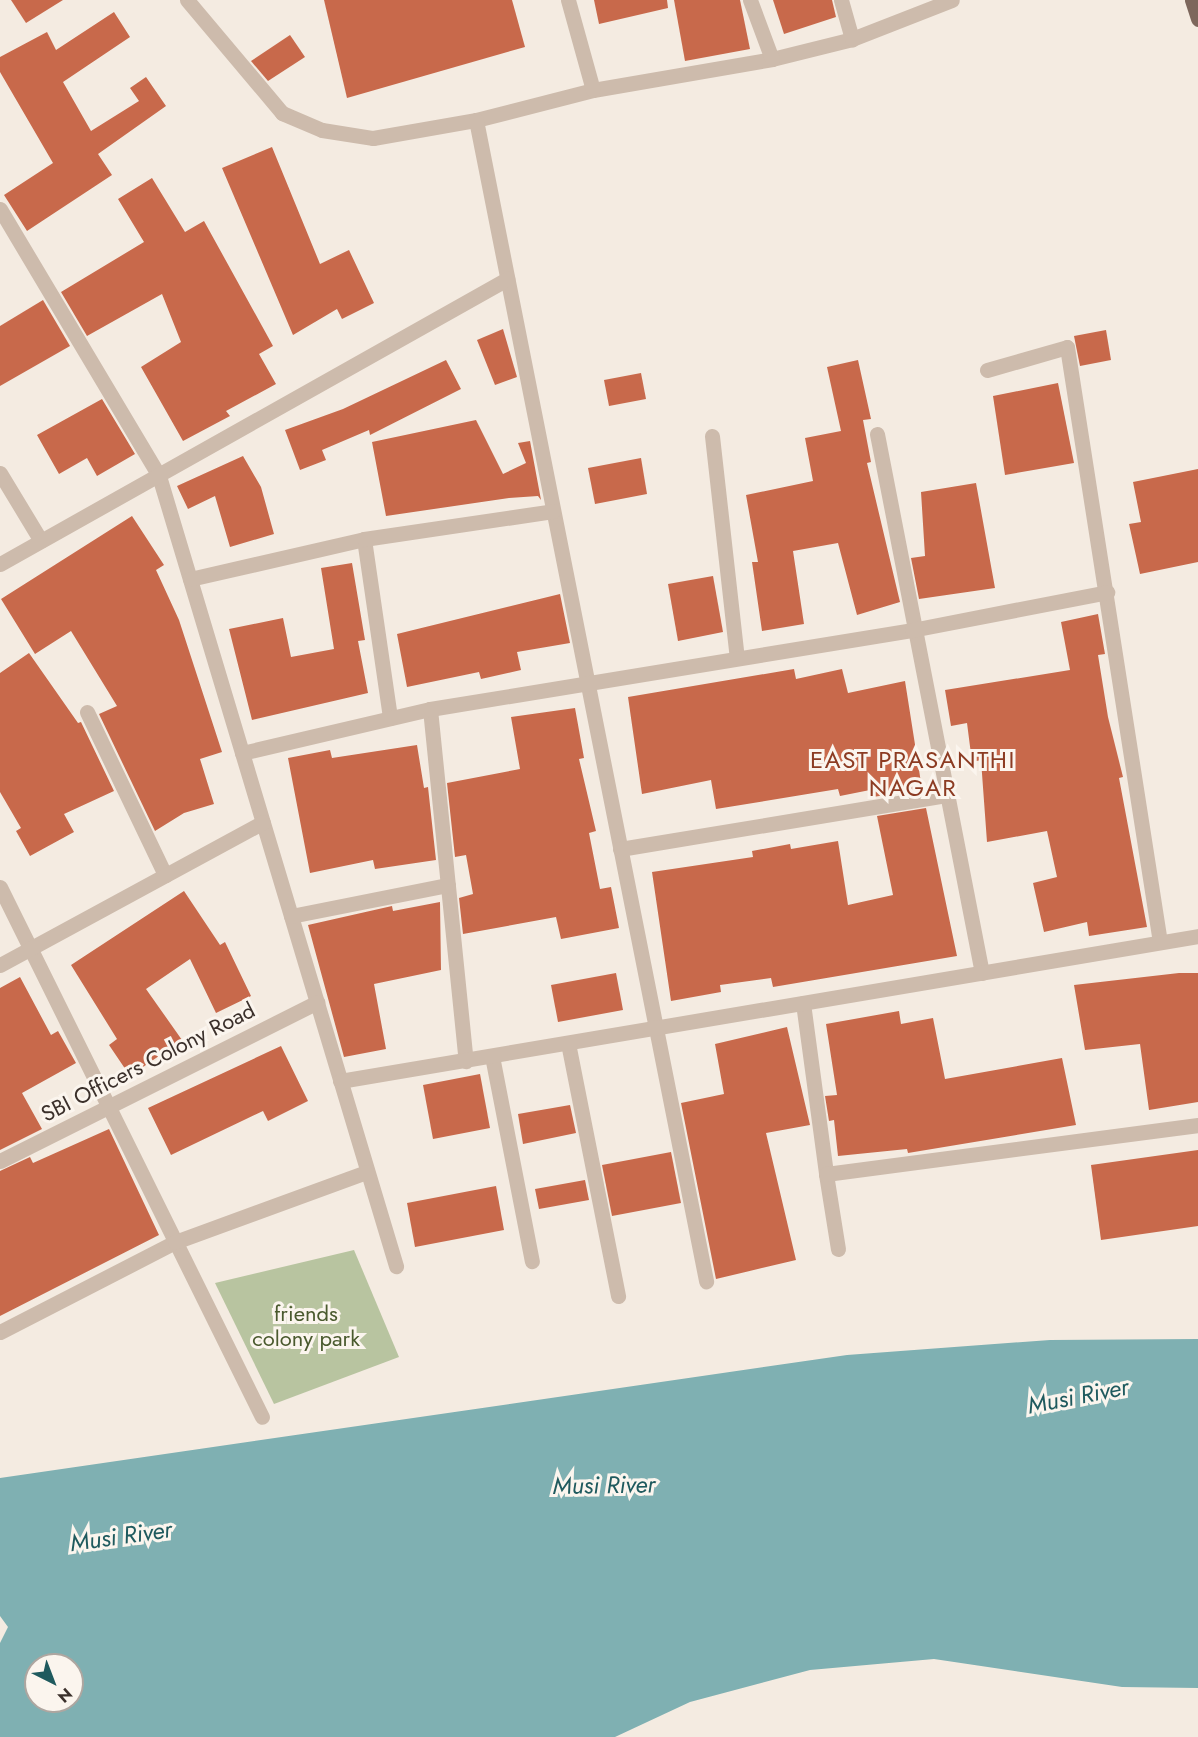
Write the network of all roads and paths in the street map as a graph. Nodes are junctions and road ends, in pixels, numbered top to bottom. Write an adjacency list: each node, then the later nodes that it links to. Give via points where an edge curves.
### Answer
1 (187, 0): 11 (street, via 282,113 322,130 374,138)
2 (568, 0): 10 (street)
3 (750, 0): 9 (street)
4 (841, 0): 8 (street)
5 (952, 0): 8 (street)
6 (1192, 0): 7 (main road)
7 (1198, 18)
8 (852, 39): 9 (street)
9 (772, 59): 10 (street)
10 (592, 90): 11 (street)
11 (476, 120): 13 (street)
12 (0, 209): 18 (street)
13 (507, 279): 18 (street); 19 (street)
14 (987, 370): 24 (street, via 1067,347)
15 (877, 434): 25 (street)
16 (712, 436): 26 (street)
17 (0, 473): 21 (street)
18 (159, 476): 21 (street); 23 (street)
19 (554, 511): 20 (street); 27 (street)
20 (364, 539): 23 (street); 30 (street)
21 (41, 541): 22 (street)
22 (0, 564)
23 (190, 579): 31 (street)
24 (1107, 592): 25 (street); 40 (street)
25 (912, 630): 26 (street); 32 (street)
26 (737, 658): 27 (street)
27 (588, 683): 28 (street); 34 (street)
28 (430, 709): 30 (street); 36 (street)
29 (87, 712): 35 (street)
30 (390, 718): 31 (street)
31 (242, 753): 33 (street)
32 (945, 795): 34 (street); 43 (street)
33 (263, 822): 35 (street); 38 (street)
34 (620, 849): 46 (street)
35 (165, 875): 41 (street)
36 (448, 885): 38 (street); 49 (street)
37 (0, 886): 41 (street)
38 (291, 916): 44 (street)
39 (1198, 936): 40 (street)
40 (1160, 942): 43 (street)
41 (30, 948): 42 (street); 51 (street)
42 (0, 965)
43 (982, 973): 45 (street)
44 (317, 1002): 50 (street); 51 (street, SBI Officers Colony Road)
45 (803, 1003): 46 (street); 55 (street)
46 (656, 1028): 47 (street); 60 (street)
47 (568, 1043): 48 (street); 61 (street)
48 (492, 1056): 49 (street); 58 (street)
49 (466, 1061): 50 (street)
50 (340, 1081): 54 (street)
51 (109, 1107): 53 (street, SBI Officers Colony Road); 56 (street)
52 (1198, 1125): 55 (street)
53 (0, 1161)
54 (366, 1172): 56 (street); 59 (street)
55 (826, 1174): 57 (street)
56 (175, 1242): 62 (street); 63 (street)
57 (838, 1249)
58 (532, 1261)
59 (396, 1266)
60 (706, 1281)
61 (618, 1296)
62 (0, 1332)
63 (262, 1417)

